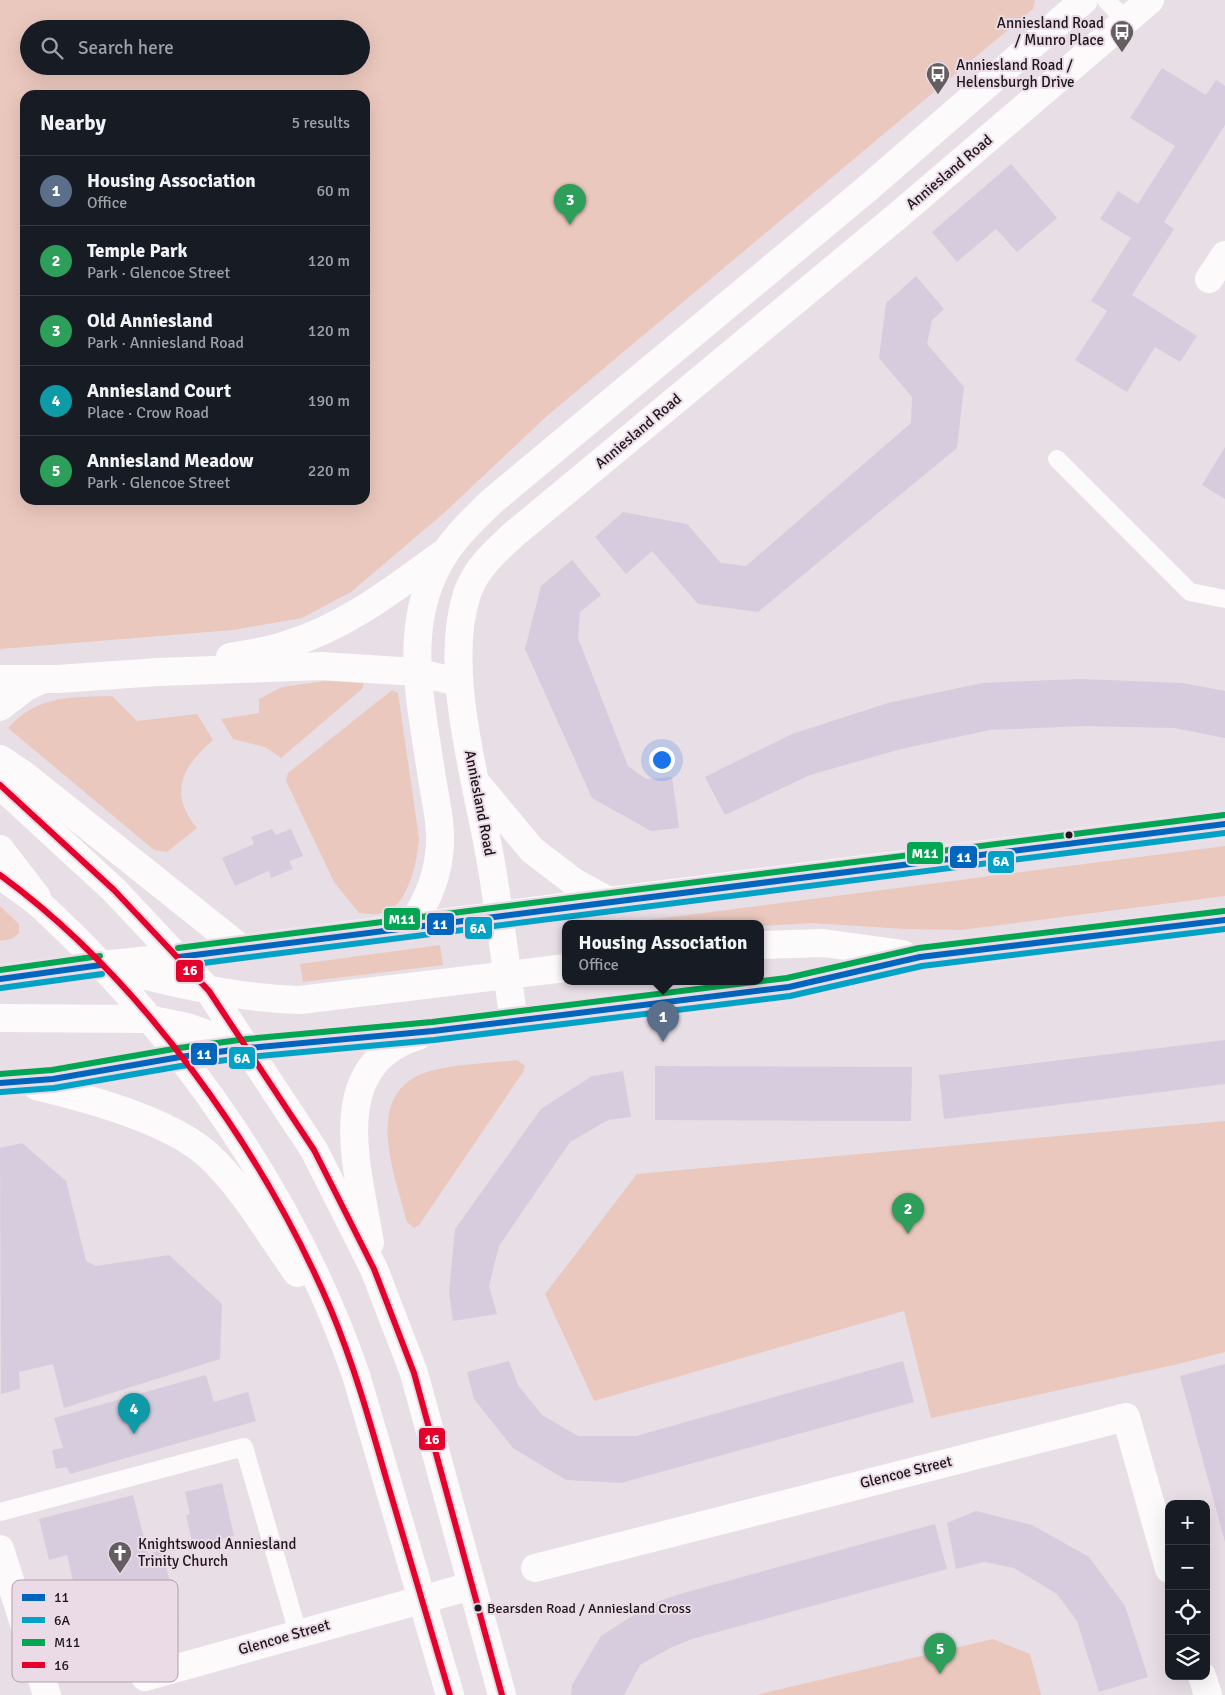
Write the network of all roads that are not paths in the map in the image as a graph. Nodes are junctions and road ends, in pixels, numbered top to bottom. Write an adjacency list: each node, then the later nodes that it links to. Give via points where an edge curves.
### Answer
1 (1084, 0): 8 (main road, via 868,188 492,502 466,526)
2 (1106, 0): 4 (lane)
3 (1150, 0): 4 (main road, Anniesland Road)
4 (1126, 21): 14 (main road, Anniesland Road, via 489,557 467,594 460,629)
5 (1225, 255): 6 (main road)
6 (1209, 279)
7 (1057, 459): 9 (lane, via 1190,592)
8 (447, 550): 10 (main road, via 364,610 330,628 285,646); 11 (main road, via 422,603)
9 (1225, 599)
10 (158, 672): 11 (main road, via 322,666); 13 (main road)
11 (416, 672): 14 (main road); 26 (main road, via 440,838 430,893)
12 (0, 679): 13 (main road)
13 (43, 680): 15 (main road, via 26,686)
14 (458, 682): 17 (main road, Anniesland Road)
15 (0, 707)
16 (0, 759): 28 (main road, via 40,787)
17 (476, 782): 22 (main road, via 532,850 574,882); 24 (main road, Anniesland Road, via 492,864)
18 (0, 785): 29 (main road, via 114,890)
19 (1225, 824): 22 (main road)
20 (0, 849): 23 (main road)
21 (0, 875): 23 (main road)
22 (609, 901): 24 (main road)
23 (47, 911): 31 (main road)
24 (498, 916): 26 (main road); 33 (main road, Anniesland Road)
25 (1225, 920): 30 (main road)
26 (410, 928): 28 (main road)
27 (764, 944): 30 (main road, via 823,943)
28 (242, 949): 29 (main road)
29 (178, 957): 31 (main road); 35 (main road)
30 (920, 957): 38 (main road, via 789,986)
31 (101, 965): 34 (main road); 35 (main road); 37 (main road)
32 (562, 968): 33 (main road)
33 (507, 975): 35 (main road, via 321,999 262,998); 38 (main road, Anniesland Road)
34 (0, 980)
35 (209, 990): 40 (main road)
36 (0, 1018): 37 (main road)
37 (148, 1019): 40 (main road, via 195,1030); 41 (main road)
38 (514, 1021): 39 (main road)
39 (433, 1031): 40 (main road); 43 (main road, via 391,1049 370,1069 356,1101 353,1135)
40 (248, 1048): 41 (main road); 43 (main road, via 314,1150)
41 (180, 1057): 42 (main road, via 102,1072); 44 (main road, via 225,1117 273,1195)
42 (3, 1083): 44 (main road, via 36,1086 146,1119 207,1154 233,1183)
43 (374, 1269): 50 (main road, via 414,1373)
44 (342, 1335): 51 (main road)
45 (0, 1512): 52 (lane, via 244,1447)
46 (0, 1549): 49 (main road)
47 (1165, 1555): 48 (main road, Glencoe Street, via 1126,1417)
48 (535, 1568)
49 (12, 1586)
50 (471, 1586): 51 (main road, Glencoe Street); 58 (main road)
51 (423, 1599): 52 (main road, Glencoe Street); 57 (main road)
52 (298, 1633): 53 (main road, Glencoe Street)
53 (178, 1668)
54 (1203, 1680): 59 (main road)
55 (43, 1682): 56 (main road)
56 (47, 1695)
57 (450, 1695)
58 (502, 1695)
59 (1208, 1695)

